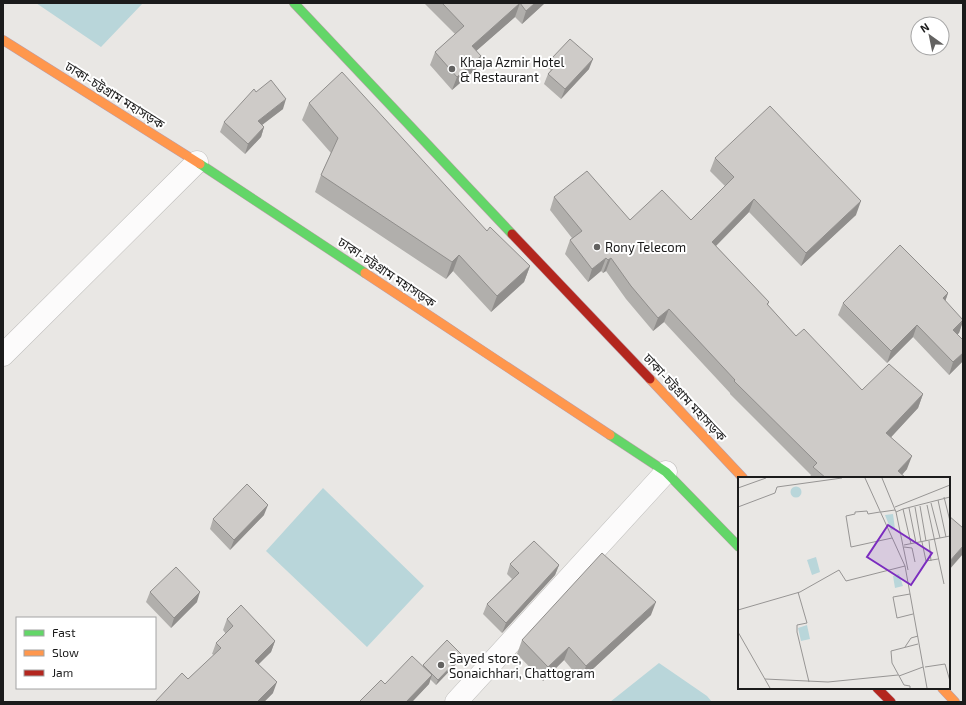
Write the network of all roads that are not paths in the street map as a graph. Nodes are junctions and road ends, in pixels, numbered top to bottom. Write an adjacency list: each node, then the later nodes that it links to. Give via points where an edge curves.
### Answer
1 (294, 3): 6 (highway, ঢাকা-চট্টগ্রাম মহাসড়ক)
2 (3, 40): 3 (highway, ঢাকা-চট্টগ্রাম মহাসড়ক)
3 (197, 162): 4 (street); 5 (highway, ঢাকা-চট্টগ্রাম মহাসড়ক)
4 (3, 355)
5 (666, 472): 7 (highway, ঢাকা-চট্টগ্রাম মহাসড়ক); 10 (street)
6 (742, 477)
7 (738, 546)
8 (878, 689): 11 (highway)
9 (943, 689): 12 (highway)
10 (456, 702)
11 (891, 702)
12 (955, 702)

